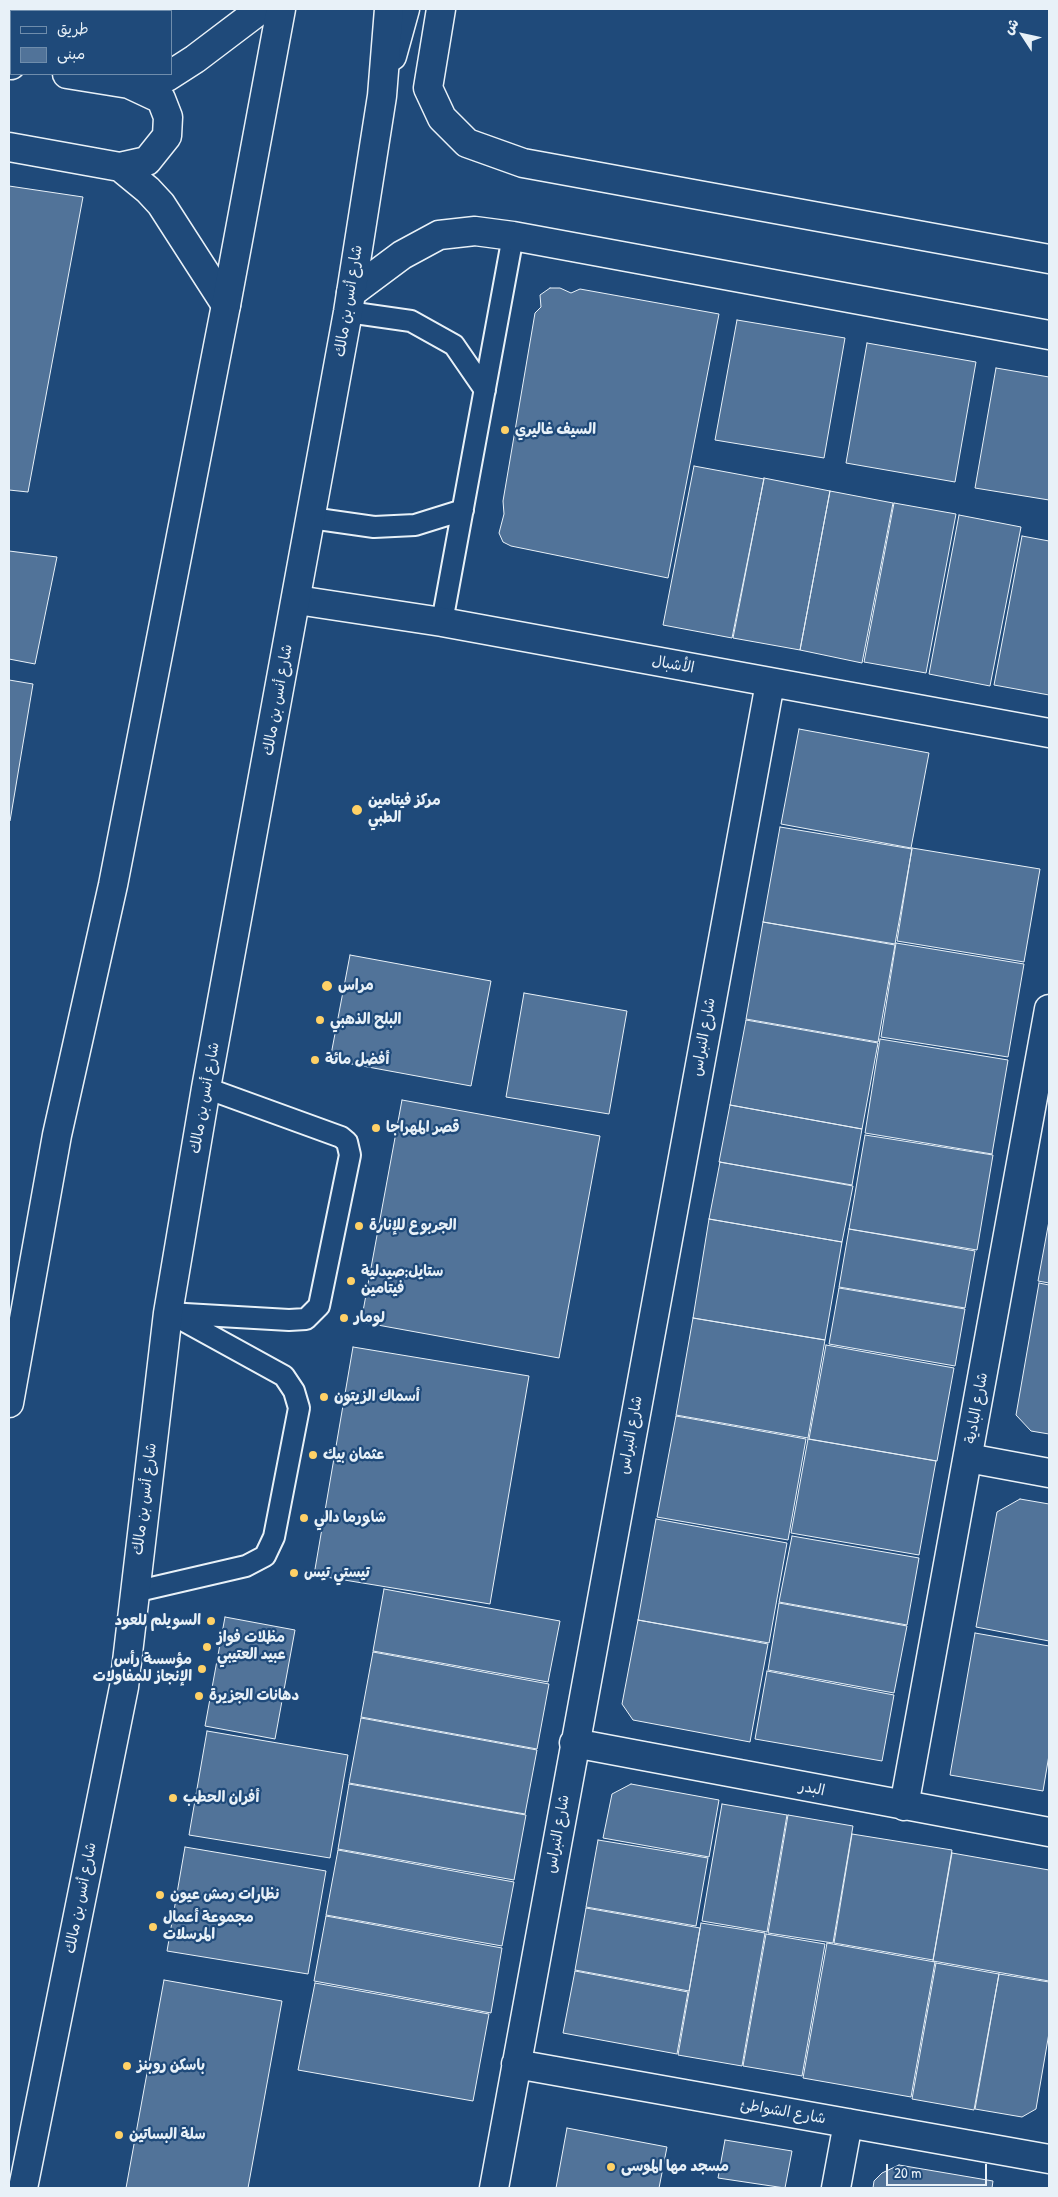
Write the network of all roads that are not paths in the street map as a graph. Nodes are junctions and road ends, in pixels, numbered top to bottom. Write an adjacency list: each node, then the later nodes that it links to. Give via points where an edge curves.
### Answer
1 (261, 9): 6 (street)
2 (281, 9): 16 (street)
3 (389, 9): 10 (street, شارع أنس بن مالك)
4 (405, 9): 10 (street)
5 (441, 9): 14 (street, via 428,88 442,118 467,142 523,163)
6 (172, 74)
7 (72, 75): 9 (street)
8 (170, 75): 9 (street)
9 (129, 84): 12 (street, via 162,99 168,117 167,136 147,161)
10 (382, 96): 15 (street, شارع أنس بن مالك)
11 (9, 147): 12 (street)
12 (120, 167): 16 (street, via 161,204)
13 (513, 236): 15 (street, via 476,231 439,235 402,255); 17 (street); 18 (lane)
14 (1049, 259)
15 (350, 303): 18 (lane, via 411,322 454,345); 20 (street, شارع أنس بن مالك)
16 (226, 305): 29 (street, via 113,885 57,1135)
17 (1049, 335)
18 (485, 390): 19 (lane)
19 (463, 510): 20 (lane, via 415,525 374,528); 22 (lane)
20 (311, 518): 21 (street, شارع أنس بن مالك)
21 (297, 600): 22 (street, الأشبال); 26 (street, شارع أنس بن مالك)
22 (442, 622): 23 (street, الأشبال)
23 (770, 683): 24 (street, الأشبال); 34 (street, شارع النبراس)
24 (1049, 733)
25 (1049, 1009): 27 (street, شارع البادية)
26 (206, 1088): 28 (street, شارع أنس بن مالك); 28 (lane, via 341,1137 347,1142 350,1154 319,1306 306,1318 290,1320)
27 (1040, 1113): 30 (street, شارع البادية)
28 (168, 1313): 32 (street, شارع أنس بن مالك); 32 (lane, via 284,1376 294,1391 299,1408 274,1537 265,1556 246,1566)
29 (9, 1403)
30 (968, 1458): 31 (street); 35 (street, شارع البادية)
31 (1049, 1473)
32 (134, 1592): 33 (street, شارع أنس بن مالك)
33 (124, 1687): 40 (street); 41 (street, شارع أنس بن مالك)
34 (574, 1743): 35 (street, البدر); 37 (street, شارع النبراس)
35 (904, 1806): 36 (street, البدر)
36 (1049, 1832)
37 (516, 2064): 38 (street, شارع الشواطئ); 42 (street, شارع النبراس)
38 (848, 2123): 39 (street, شارع الشواطئ); 43 (street)
39 (1048, 2154)
40 (9, 2164)
41 (23, 2188)
42 (494, 2188)
43 (836, 2188)

